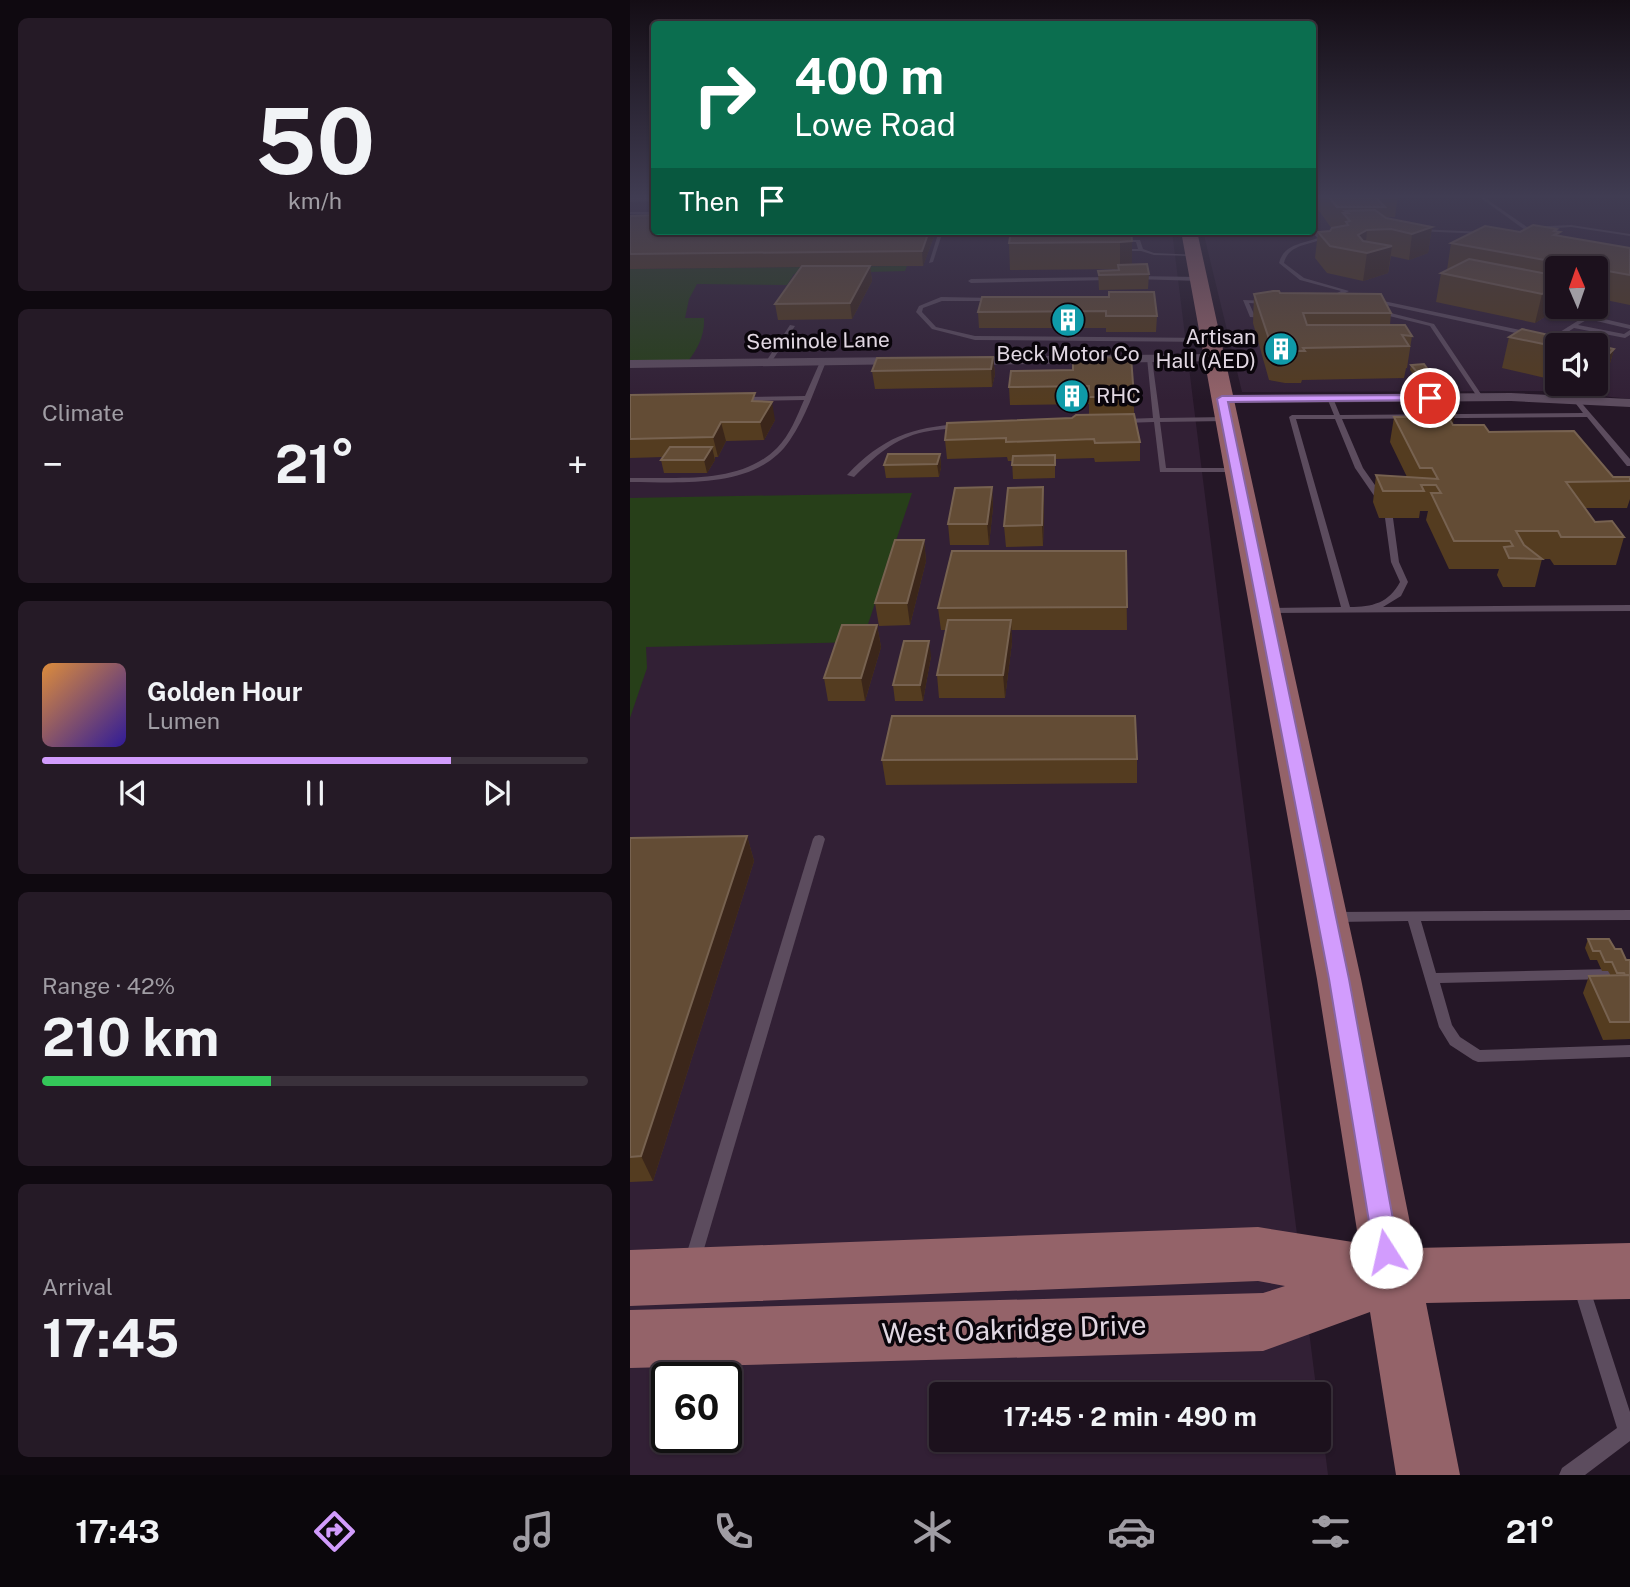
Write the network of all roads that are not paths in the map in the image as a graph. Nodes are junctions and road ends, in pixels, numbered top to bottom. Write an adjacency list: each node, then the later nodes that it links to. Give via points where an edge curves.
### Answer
1 (1197, 264): 3 (main road)
2 (1282, 264): 5 (lane, via 1302,279 1346,291)
3 (1200, 279): 4 (lane); 18 (main road)
4 (971, 281)
5 (1340, 294): 6 (lane); 10 (lane, via 1327,300)
6 (1354, 296)
7 (1007, 298): 18 (lane, via 941,299 919,312 933,328 975,338)
8 (1367, 299): 16 (lane, via 1553,339)
9 (1272, 302): 14 (lane, via 1245,300 1252,316)
10 (1341, 303)
11 (1324, 306): 12 (lane)
12 (1334, 309)
13 (1368, 310): 25 (lane, via 1432,325)
14 (1280, 317)
15 (792, 326): 23 (lane)
16 (1574, 326): 17 (lane, via 1587,317); 17 (lane, via 1625,337)
17 (1630, 329)
18 (1214, 349): 19 (street); 31 (main road)
19 (1149, 359): 21 (street); 34 (lane)
20 (919, 361): 22 (street, Seminole Lane)
21 (946, 361)
22 (823, 362): 23 (street, Seminole Lane); 26 (lane)
23 (768, 363): 24 (street, Seminole Lane)
24 (630, 364)
25 (1479, 397): 27 (street); 29 (street)
26 (806, 398): 28 (lane); 40 (lane, via 779,451 755,466 723,478)
27 (1330, 398): 31 (street); 33 (lane)
28 (739, 399)
29 (1576, 400): 30 (street); 32 (lane)
30 (1630, 403)
31 (1224, 409): 34 (lane); 38 (main road)
32 (1588, 415): 33 (lane); 37 (lane)
33 (1339, 417): 41 (lane, via 1359,468); 44 (lane, via 1292,417)
34 (1159, 420): 35 (lane); 38 (lane, via 1163,470)
35 (1117, 421)
36 (966, 426): 39 (lane, via 906,434 884,445)
37 (1630, 464)
38 (1237, 470): 46 (main road)
39 (851, 475)
40 (630, 480)
41 (1382, 502)
42 (1389, 518): 45 (lane, via 1395,562 1404,582 1398,594)
43 (1630, 608): 45 (lane)
44 (1346, 610): 45 (lane); 46 (lane)
45 (1372, 610)
46 (1265, 611): 50 (main road)
47 (819, 839): 55 (lane)
48 (1630, 915): 49 (lane)
49 (1413, 916): 50 (lane); 52 (lane)
50 (1325, 917): 56 (main road)
51 (1610, 974): 52 (lane)
52 (1431, 978): 53 (lane, via 1446,1027 1455,1041 1478,1056)
53 (1630, 1051)
54 (1604, 1273): 56 (main road, West Oakridge Drive); 59 (lane)
55 (688, 1276): 56 (main road, West Oakridge Drive, via 1258,1254); 57 (main road, West Oakridge Drive)
56 (1390, 1276): 58 (main road, West Oakridge Drive, via 1262,1322); 60 (main road)
57 (630, 1278)
58 (630, 1339)
59 (1629, 1435): 61 (lane)
60 (1428, 1475)
61 (1569, 1475)

